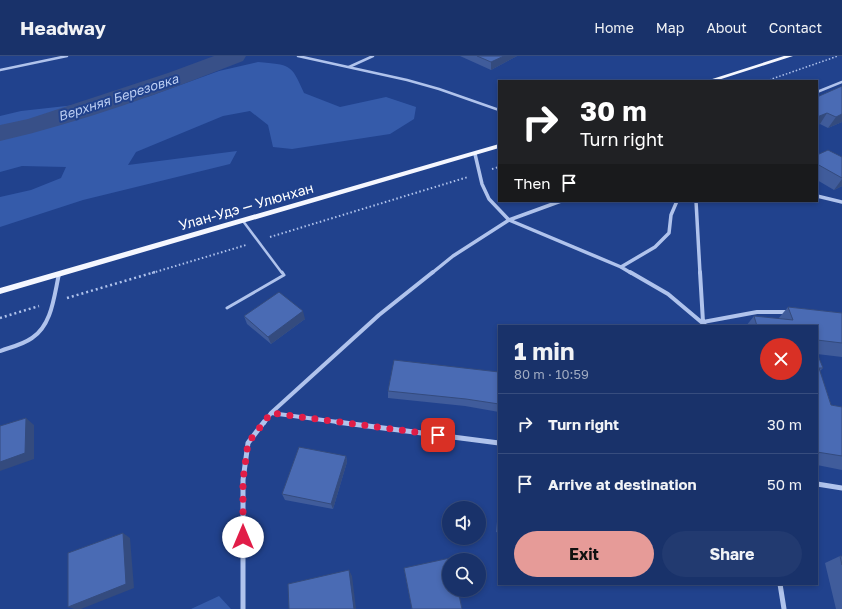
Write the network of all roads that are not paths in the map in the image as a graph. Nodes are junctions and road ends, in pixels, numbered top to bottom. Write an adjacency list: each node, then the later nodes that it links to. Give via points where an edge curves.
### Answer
1 (66, 56): 6 (street)
2 (298, 56): 5 (street)
3 (373, 56): 5 (street)
4 (790, 56): 7 (main road)
5 (349, 67): 10 (street, via 439,89)
6 (0, 70)
7 (712, 80)
8 (842, 82): 9 (street)
9 (818, 92)
10 (498, 110)
11 (498, 146): 12 (main road, Улан-Удэ — Улюнхан)
12 (475, 154): 18 (street, via 488,199); 19 (main road, Улан-Удэ — Улюнхан)
13 (818, 196): 17 (street)
14 (558, 202): 18 (street)
15 (677, 202): 20 (street, via 668,233 655,247)
16 (696, 202): 25 (street)
17 (842, 202)
18 (509, 220): 20 (street); 28 (street, via 420,281)
19 (243, 221): 21 (main road, Улан-Удэ — Улюнхан); 23 (lane, via 284,275)
20 (622, 267): 25 (street, via 668,294)
21 (59, 274): 22 (main road, Улан-Удэ — Улюнхан); 27 (street, via 42,330 24,342)
22 (0, 291)
23 (227, 308)
24 (796, 312): 25 (street, via 770,310 741,313)
25 (703, 322): 26 (street)
26 (705, 325)
27 (0, 351)
28 (271, 413): 29 (street); 33 (street, via 248,443 243,480)
29 (498, 443)
30 (818, 484): 31 (street)
31 (842, 488)
32 (780, 585): 34 (street)
33 (244, 609)
34 (784, 609)

